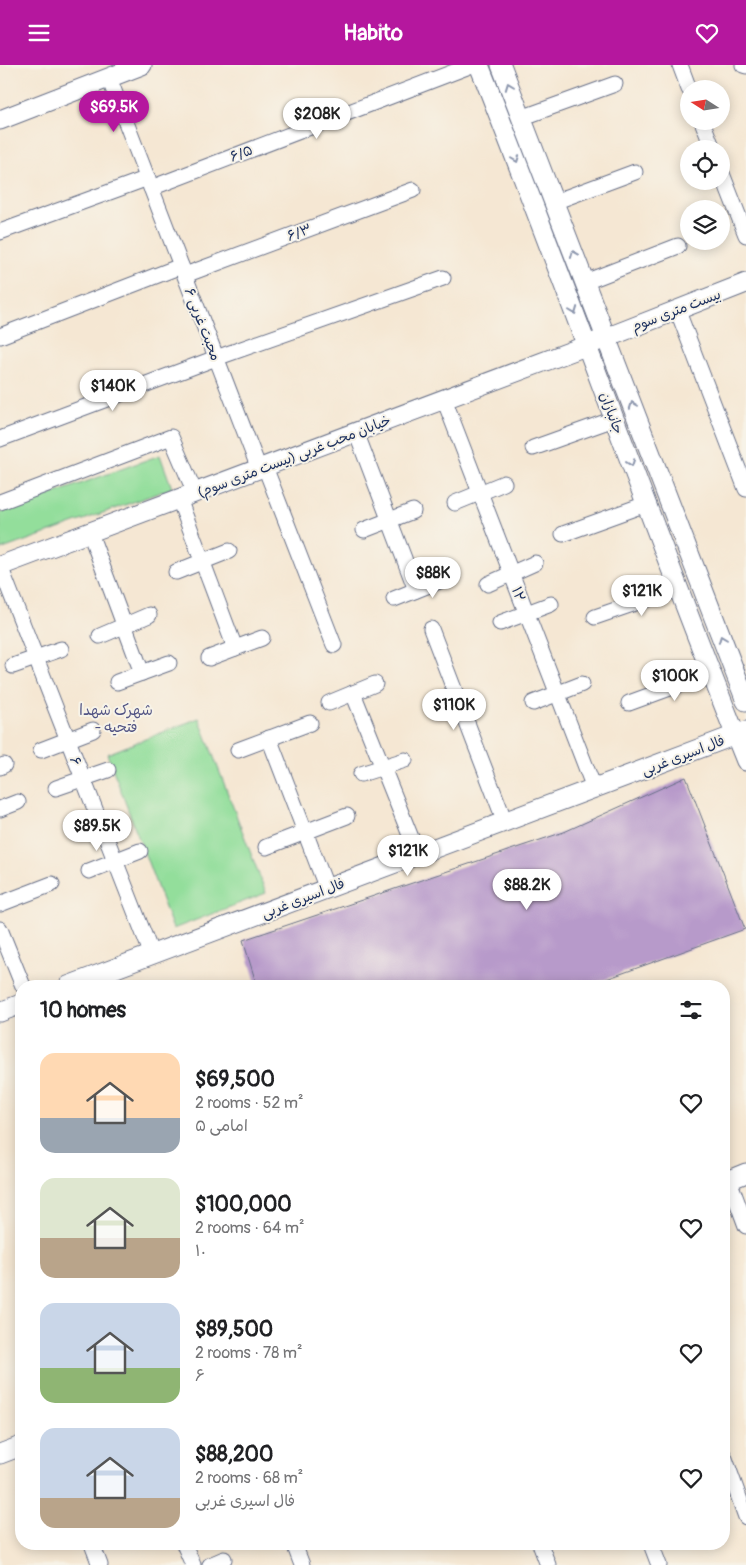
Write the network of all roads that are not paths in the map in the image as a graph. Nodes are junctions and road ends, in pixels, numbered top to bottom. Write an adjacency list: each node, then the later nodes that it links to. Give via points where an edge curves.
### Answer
1 (142, 65): 6 (street)
2 (472, 65): 13 (street, ۶/۵)
3 (479, 65): 11 (street, جانبازان)
4 (501, 65): 9 (street, جانبازان, one-way to 4)
5 (680, 65): 7 (street)
6 (109, 78): 10 (street); 13 (street, محبت غربی ۶)
7 (686, 80)
8 (615, 84): 9 (street)
9 (520, 118): 11 (street); 16 (street, جانبازان)
10 (0, 120)
11 (503, 125): 27 (street, جانبازان, one-way to 27)
12 (635, 172): 16 (street)
13 (149, 183): 17 (street, ۶/۵); 20 (street, محبت غربی ۶)
14 (413, 190): 20 (street, ۶/۳)
15 (728, 190): 18 (street)
16 (554, 202): 22 (street, جانبازان, one-way to 16)
17 (0, 232)
18 (746, 235)
19 (678, 246): 22 (street)
20 (183, 271): 25 (street, ۶/۳); 28 (street, محبت غربی ۶)
21 (443, 278): 28 (street)
22 (585, 282): 26 (street, جانبازان)
23 (746, 283): 24 (street, بیست متری سوم)
24 (677, 309): 26 (street, بیست متری سوم); 36 (street)
25 (0, 335)
26 (606, 337): 27 (street, بیست متری سوم); 81 (street, جانبازان, one-way to 26)
27 (588, 345): 29 (street, خیابان محب غربی (بیست متری سوم)); 30 (street, جانبازان)
28 (216, 358): 32 (street); 34 (street, محبت غربی ۶)
29 (444, 399): 31 (street, خیابان محب غربی (بیست متری سوم)); 37 (street, ۱۲)
30 (614, 419): 33 (street); 41 (street, جانبازان, one-way to 41)
31 (356, 433): 34 (street, خیابان محب غربی (بیست متری سوم)); 43 (street)
32 (0, 439)
33 (533, 448)
34 (262, 468): 38 (street, خیابان محب غربی (بیست متری سوم)); 67 (street, محبت غربی ۶)
35 (504, 483): 37 (street)
36 (746, 489)
37 (480, 493): 40 (street); 52 (street, ۱۲)
38 (187, 496): 39 (street, via 171,437); 45 (street, خیابان محب غربی (بیست متری سوم)); 48 (street)
39 (0, 502)
40 (454, 503)
41 (646, 504): 46 (street); 55 (street, جانبازان)
42 (412, 511): 43 (street)
43 (389, 520): 44 (street); 56 (street)
44 (364, 530)
45 (90, 533): 50 (street, خیابان محب غربی (بیست متری سوم)); 63 (street)
46 (563, 534)
47 (229, 551): 48 (street)
48 (203, 561): 51 (street); 68 (street)
49 (535, 563): 52 (street)
50 (0, 566): 70 (street, ۶)
51 (176, 572)
52 (511, 573): 54 (street); 59 (street, ۱۲)
53 (439, 581): 56 (street)
54 (488, 584)
55 (679, 588): 61 (street); 75 (street, جانبازان)
56 (416, 590): 57 (street)
57 (394, 599)
58 (551, 603): 59 (street)
59 (526, 613): 62 (street); 80 (street, ۱۲)
60 (149, 615): 63 (street)
61 (596, 617)
62 (500, 623)
63 (124, 625): 65 (street); 74 (street)
64 (431, 629): 103 (street)
65 (100, 636)
66 (262, 638): 68 (street)
67 (334, 645)
68 (235, 648): 71 (street)
69 (61, 649): 70 (street)
70 (36, 658): 73 (street); 89 (street, ۶)
71 (209, 658)
72 (169, 663): 74 (street)
73 (13, 666)
74 (142, 673): 76 (street)
75 (711, 673): 84 (street); 87 (street, جانبازان)
76 (117, 682)
77 (375, 684): 79 (street)
78 (582, 684): 80 (street)
79 (353, 693): 82 (street); 94 (street)
80 (558, 693): 83 (street); 99 (street, ۱۲)
81 (746, 701)
82 (329, 703)
83 (533, 703)
84 (629, 703)
85 (310, 723): 88 (street)
86 (93, 730): 89 (street)
87 (741, 733): 93 (street, جانبازان); 99 (street, فال اسیری غربی)
88 (268, 738): 91 (street); 104 (street)
89 (68, 740): 90 (street); 97 (street, ۶)
90 (41, 750)
91 (238, 750)
92 (406, 760): 94 (street)
93 (746, 761)
94 (383, 767): 96 (street); 107 (street)
95 (108, 770): 97 (street)
96 (361, 774)
97 (83, 778): 98 (street); 108 (street, ۶)
98 (56, 788)
99 (594, 789): 103 (street, فال اسیری غربی)
100 (18, 802): 101 (street)
101 (0, 809)
102 (347, 816): 104 (street)
103 (505, 822): 107 (street, فال اسیری غربی)
104 (305, 832): 105 (street); 111 (street)
105 (266, 847)
106 (140, 851): 108 (street)
107 (418, 855): 111 (street, فال اسیری غربی)
108 (115, 860): 109 (street); 114 (street, ۶)
109 (89, 871)
110 (52, 884): 112 (street)
111 (328, 889): 114 (street, فال اسیری غربی)
112 (0, 904)
113 (0, 929): 115 (street)
114 (152, 955): 116 (street, فال اسیری غربی)
115 (21, 980)
116 (84, 980)
117 (15, 1006): 118 (street)
118 (0, 1012)
119 (733, 1178): 120 (street)
120 (746, 1226)
121 (15, 1448): 122 (street)
122 (0, 1453)
123 (730, 1473): 124 (street)
124 (746, 1517)
125 (94, 1550): 130 (street)
126 (187, 1550): 131 (street)
127 (296, 1550): 132 (street)
128 (542, 1550): 133 (street)
129 (653, 1550): 134 (street)
130 (100, 1565)
131 (193, 1565)
132 (302, 1565)
133 (548, 1565)
134 (659, 1565)

